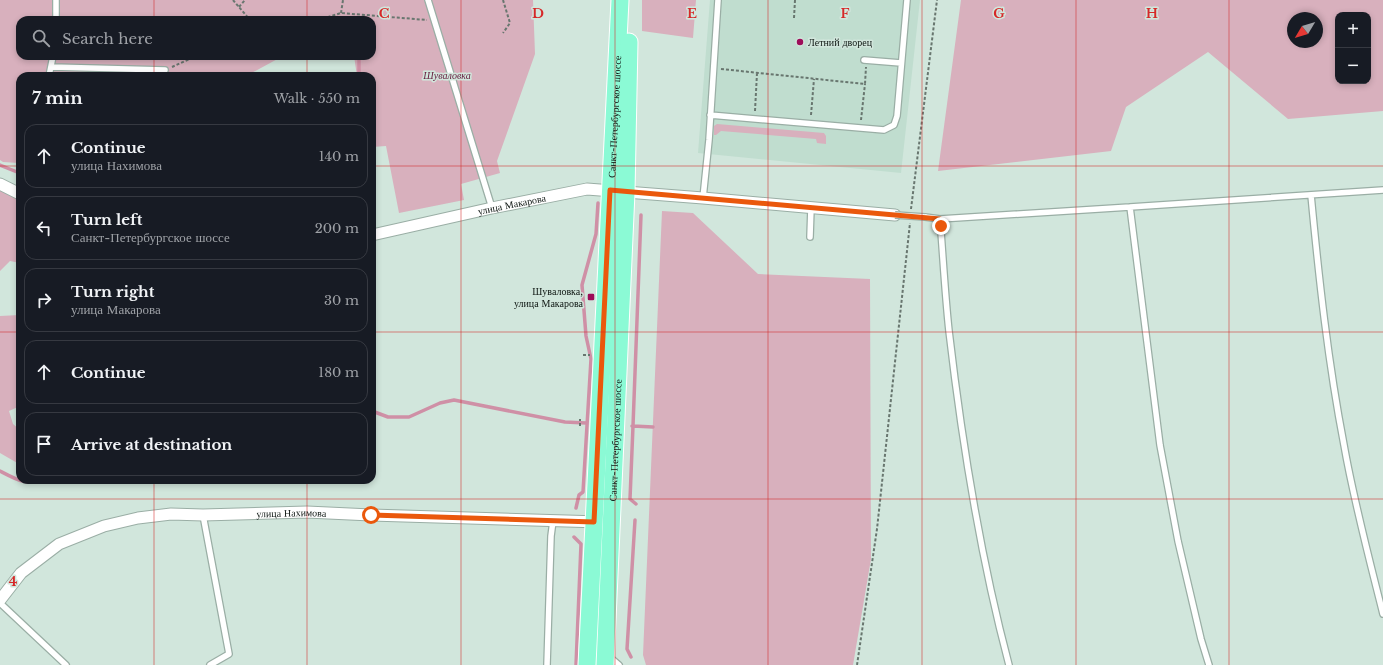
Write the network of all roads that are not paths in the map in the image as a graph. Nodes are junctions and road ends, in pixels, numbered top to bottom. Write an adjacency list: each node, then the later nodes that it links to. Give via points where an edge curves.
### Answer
1 (56, 0): 7 (lane)
2 (428, 0): 22 (lane)
3 (620, 0): 17 (main road, Санкт-Петербургское шоссе)
4 (631, 0): 17 (main road, Санкт-Петербургское шоссе)
5 (718, 0): 14 (lane)
6 (907, 0): 10 (lane)
7 (56, 16)
8 (53, 60): 11 (lane)
9 (865, 60): 10 (lane)
10 (901, 63): 14 (lane, via 897,116 894,125 884,130)
11 (52, 67): 12 (lane); 13 (lane)
12 (165, 70)
13 (50, 72)
14 (710, 115): 20 (lane)
15 (0, 184): 18 (street)
16 (1383, 190): 19 (lane)
17 (618, 191): 20 (street, улица Макарова); 22 (street, улица Макарова, via 587,189); 30 (main road, Санкт-Петербургское шоссе); 31 (main road, Санкт-Петербургское шоссе)
18 (16, 192)
19 (1311, 195): 21 (lane); 33 (lane, via 1318,274 1344,446)
20 (703, 198): 23 (street, улица Макарова)
21 (1130, 207): 25 (lane); 40 (lane, via 1160,445 1178,541)
22 (492, 208): 26 (street, улица Макарова)
23 (811, 208): 24 (street, улица Макарова); 27 (lane)
24 (895, 216): 25 (lane, bridge)
25 (940, 219): 39 (lane, via 949,329 960,418 979,533)
26 (376, 234)
27 (810, 237)
28 (203, 515): 29 (street, улица Нахимова, via 306,512); 32 (street, улица Нахимова, via 171,514 138,518 104,526 59,544 21,573); 36 (lane, via 229,654)
29 (553, 521): 30 (street, улица Нахимова); 37 (lane)
30 (594, 522): 31 (street, улица Нахимова); 38 (main road, Санкт-Петербургское шоссе)
31 (611, 523): 34 (main road, Санкт-Петербургское шоссе)
32 (0, 601): 35 (lane)
33 (1383, 614)
34 (610, 662)
35 (66, 665)
36 (210, 665)
37 (547, 665)
38 (587, 665)
39 (1009, 665)
40 (1209, 665)

